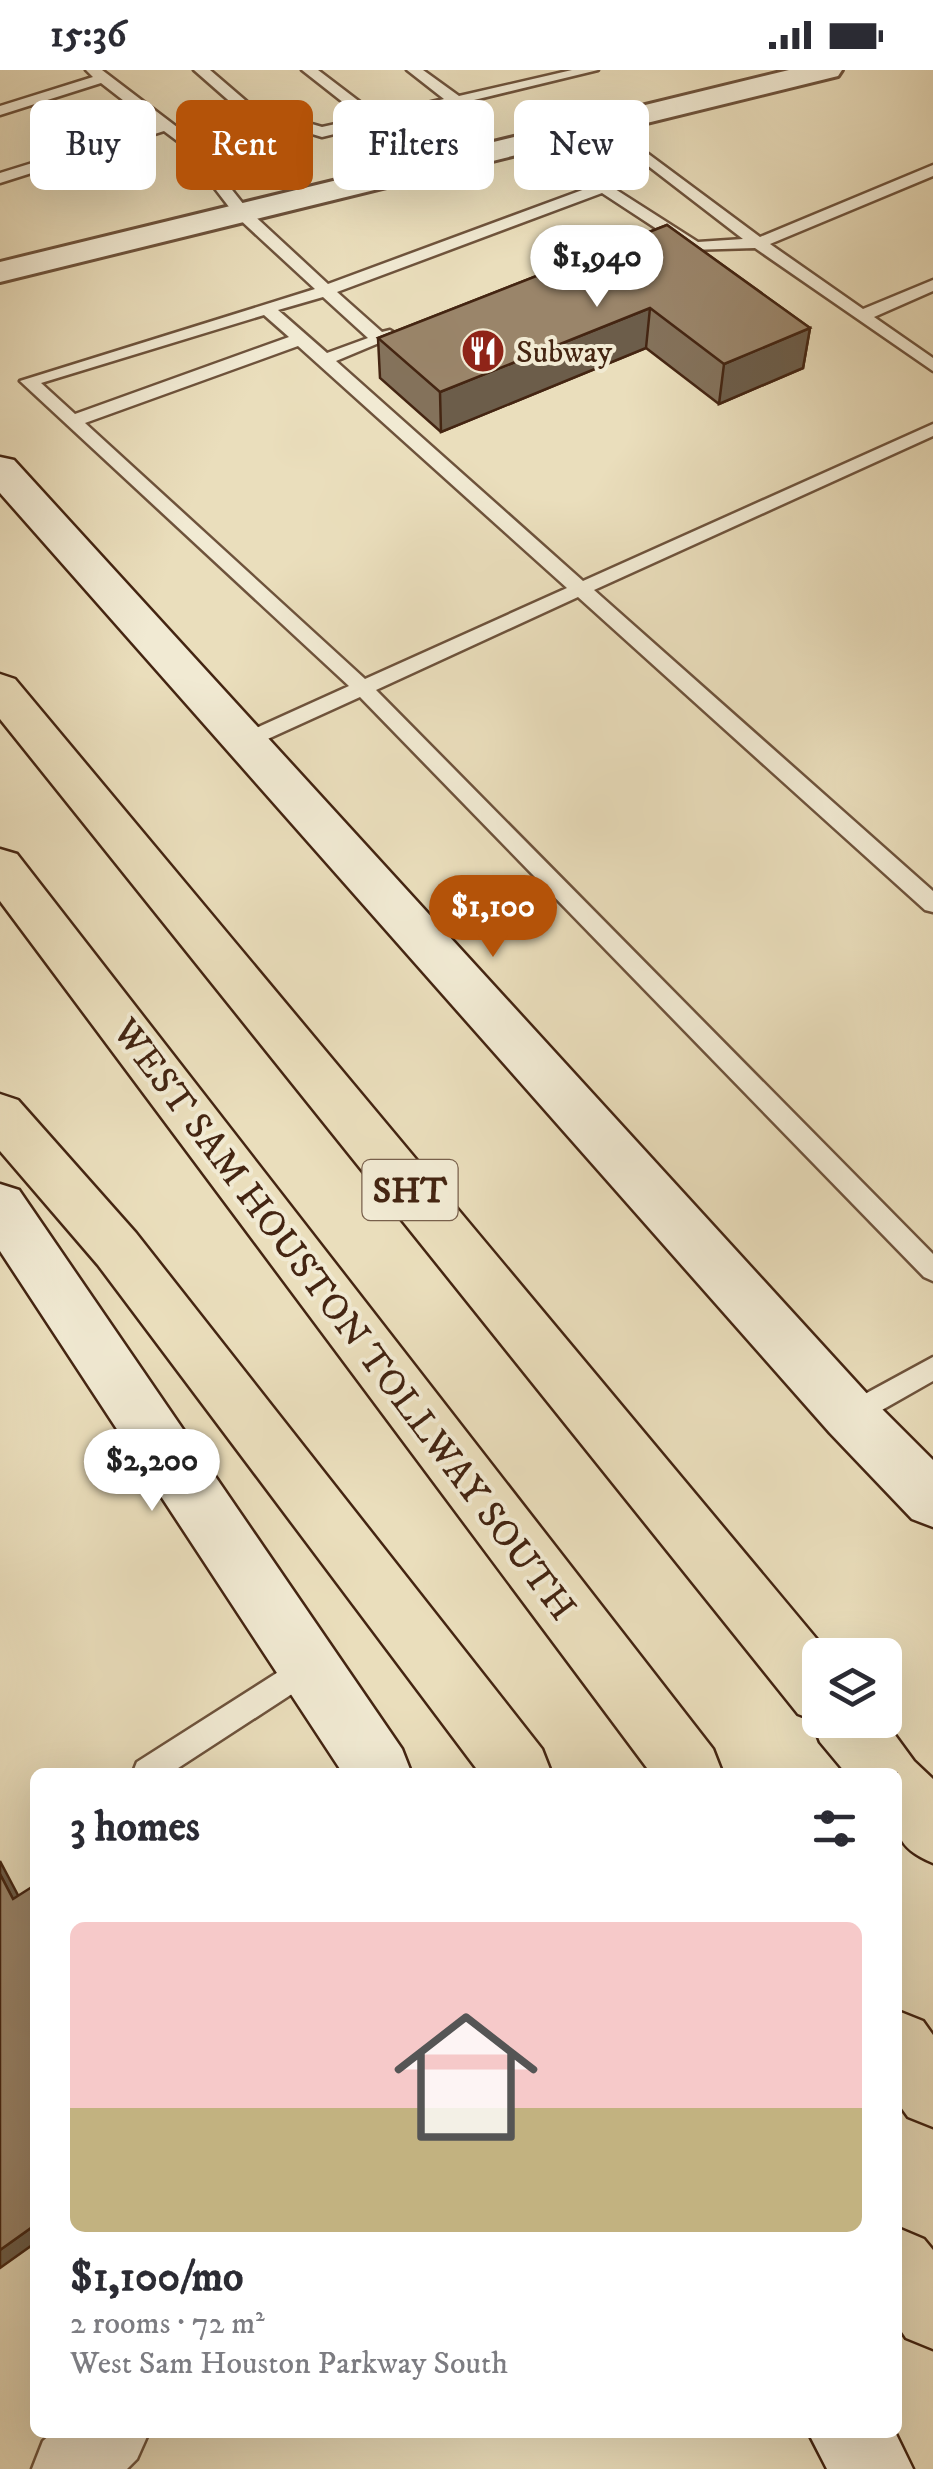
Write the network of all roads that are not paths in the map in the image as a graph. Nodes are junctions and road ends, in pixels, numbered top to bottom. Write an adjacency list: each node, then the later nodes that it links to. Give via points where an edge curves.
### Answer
1 (201, 70): 15 (lane, via 248,110)
2 (309, 70): 9 (lane)
3 (414, 70): 10 (lane)
4 (514, 70): 8 (lane)
5 (590, 70): 8 (lane)
6 (827, 70): 13 (street)
7 (98, 74): 12 (lane); 14 (lane)
8 (533, 84): 11 (lane)
9 (348, 100)
10 (455, 100)
11 (461, 100)
12 (0, 111)
13 (649, 114)
14 (166, 126): 19 (lane); 20 (lane)
15 (333, 129)
16 (514, 147): 20 (street)
17 (649, 159): 23 (lane)
18 (933, 170): 23 (lane)
19 (0, 178)
20 (242, 212): 24 (street); 26 (lane)
21 (664, 227): 22 (lane); 23 (lane, via 695,247); 26 (lane, via 604,187)
22 (646, 234)
23 (758, 243): 28 (lane)
24 (0, 272)
25 (933, 284): 28 (lane)
26 (324, 292): 27 (lane); 31 (lane)
27 (266, 309): 30 (lane); 34 (lane, via 28,380)
28 (861, 316): 33 (lane)
29 (415, 325): 31 (lane)
30 (300, 339): 32 (lane); 34 (lane)
31 (380, 339): 32 (lane)
32 (324, 360): 37 (lane)
33 (933, 366)
34 (73, 421): 38 (lane)
35 (933, 429): 37 (lane)
36 (0, 469): 40 (main road)
37 (583, 588): 38 (lane); 42 (lane)
38 (362, 688): 40 (lane); 45 (lane)
39 (0, 689): 50 (highway, SHT)
40 (243, 742): 47 (main road)
41 (0, 866): 55 (highway, WEST SAM HOUSTON TOLLWAY SOUTH)
42 (933, 904)
43 (0, 1115): 54 (highway, via 117,1249)
44 (0, 1206): 49 (main road)
45 (933, 1270)
46 (933, 1368): 47 (lane)
47 (850, 1416): 48 (main road)
48 (933, 1500)
49 (308, 1667): 52 (lane); 53 (main road)
50 (802, 1670)
51 (858, 1738): 56 (highway)
52 (153, 1768)
53 (375, 1768)
54 (516, 1768)
55 (687, 1768)
56 (883, 1768)
57 (902, 1792): 58 (highway)
58 (933, 1830)
59 (902, 2051): 60 (highway)
60 (933, 2092)
61 (902, 2270): 62 (highway)
62 (933, 2311)
63 (104, 2438): 65 (main road)
64 (852, 2438): 66 (main road)
65 (71, 2469)
66 (874, 2469)

